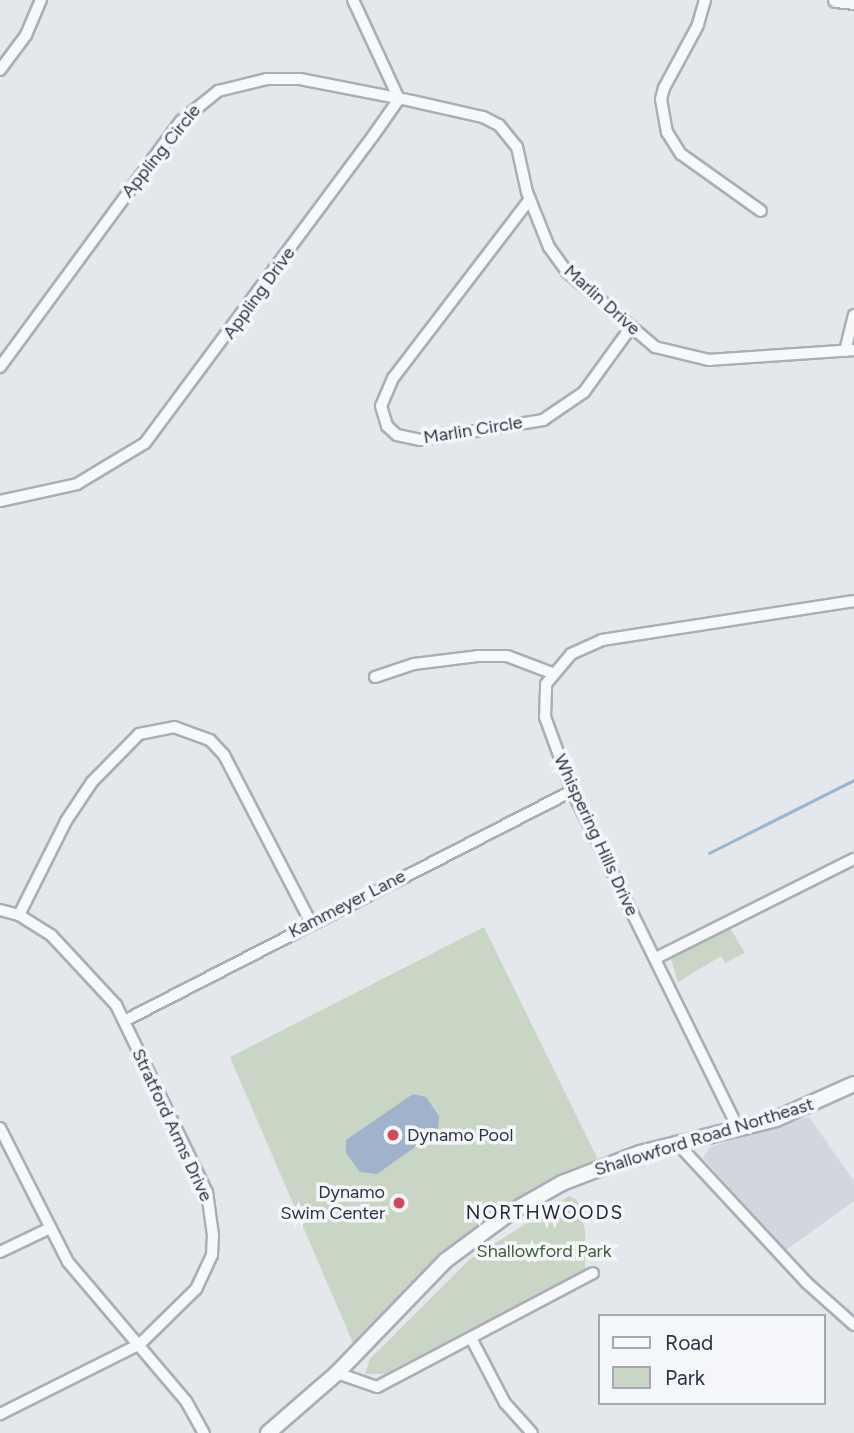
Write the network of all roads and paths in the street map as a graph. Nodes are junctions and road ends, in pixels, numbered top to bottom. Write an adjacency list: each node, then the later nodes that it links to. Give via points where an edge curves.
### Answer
1 (41, 0): 6 (street, via 26,35)
2 (353, 0): 7 (street)
3 (705, 0): 9 (street, via 698,25 664,88 661,99 667,132 681,154)
4 (836, 0): 5 (street)
5 (854, 2)
6 (0, 71)
7 (399, 99): 8 (street, Marlin Drive, via 483,117 499,125 517,147); 13 (street, Appling Circle, via 300,79 267,79 218,91 199,102); 14 (street, Appling Drive, via 145,443 77,484)
8 (530, 200): 11 (street, Marlin Drive, via 549,247 567,272); 11 (street, Marlin Circle, via 393,378 381,406 387,426 397,435 420,440 543,420 584,392)
9 (761, 211)
10 (854, 314): 12 (street)
11 (631, 327): 12 (street, Marlin Drive, via 655,347 709,360)
12 (849, 350)
13 (0, 367)
14 (0, 501)
15 (854, 601): 16 (street, via 601,640 581,646)
16 (552, 673): 17 (street, via 507,656 478,656 423,662); 18 (street, Whispering Hills Drive, via 543,699 545,718)
17 (375, 677)
18 (572, 791): 22 (street, Kammeyer Lane); 23 (street, Whispering Hills Drive)
19 (854, 859): 23 (street)
20 (0, 910): 21 (street, Stratford Arms Drive)
21 (19, 915): 22 (street, via 66,821 92,782 139,734 174,727 210,740 224,755); 24 (street, Stratford Arms Drive, via 51,935 90,972)
22 (310, 923): 24 (street, Kammeyer Lane)
23 (656, 958): 26 (street, Whispering Hills Drive)
24 (124, 1021): 34 (street, Stratford Arms Drive, via 207,1192 213,1235 212,1255 195,1289)
25 (854, 1084): 26 (street, Shallowford Road Northeast, via 796,1112)
26 (737, 1126): 28 (street, Shallowford Road Northeast)
27 (0, 1128): 29 (street)
28 (676, 1142): 32 (street, via 807,1283); 35 (street, Shallowford Road Northeast, via 562,1183 511,1212 445,1261)
29 (50, 1228): 30 (street); 34 (street, via 68,1262 121,1328)
30 (0, 1252)
31 (593, 1273): 33 (street)
32 (854, 1325)
33 (471, 1338): 35 (street, via 377,1387); 39 (street, via 505,1403)
34 (140, 1344): 36 (street, Stratford Arms Drive); 37 (street, via 186,1401)
35 (337, 1373): 38 (street, Shallowford Road Northeast)
36 (0, 1414)
37 (204, 1433)
38 (268, 1433)
39 (532, 1433)

